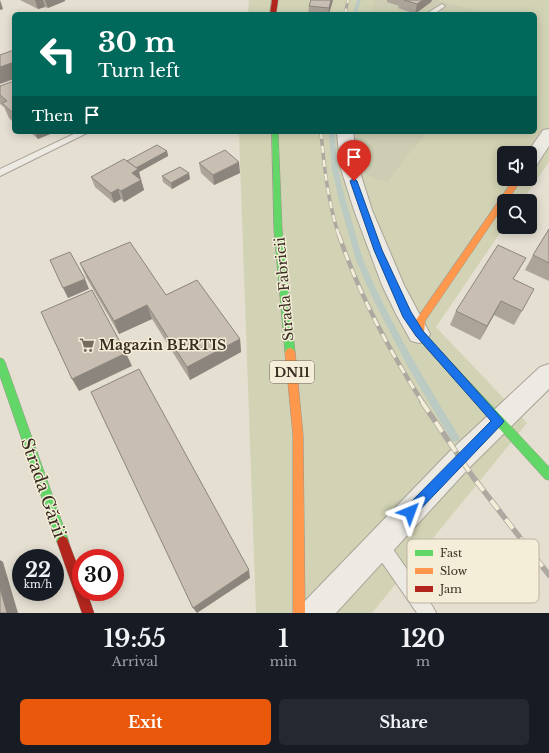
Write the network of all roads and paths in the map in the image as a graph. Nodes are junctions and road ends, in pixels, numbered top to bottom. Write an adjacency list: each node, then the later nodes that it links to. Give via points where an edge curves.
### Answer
1 (275, 0): 3 (main road)
2 (442, 6): 4 (lane)
3 (273, 12)
4 (432, 12)
5 (81, 134): 10 (lane)
6 (275, 134): 21 (main road, Strada Fabricii / DN11, via 278,228 298,435)
7 (345, 134): 12 (street, via 349,166 363,210 393,285)
8 (549, 134): 9 (street)
9 (537, 152)
10 (0, 173)
11 (513, 186): 12 (main road, via 427,310 421,320)
12 (419, 334): 15 (main road)
13 (0, 362): 20 (main road, Strada Gării, via 13,411)
14 (546, 380): 15 (street)
15 (498, 421): 16 (main road); 17 (street)
16 (549, 475)
17 (380, 545): 18 (lane); 22 (street)
18 (407, 584)
19 (420, 603): 23 (lane)
20 (88, 613)
21 (299, 613)
22 (315, 613)
23 (427, 613)

